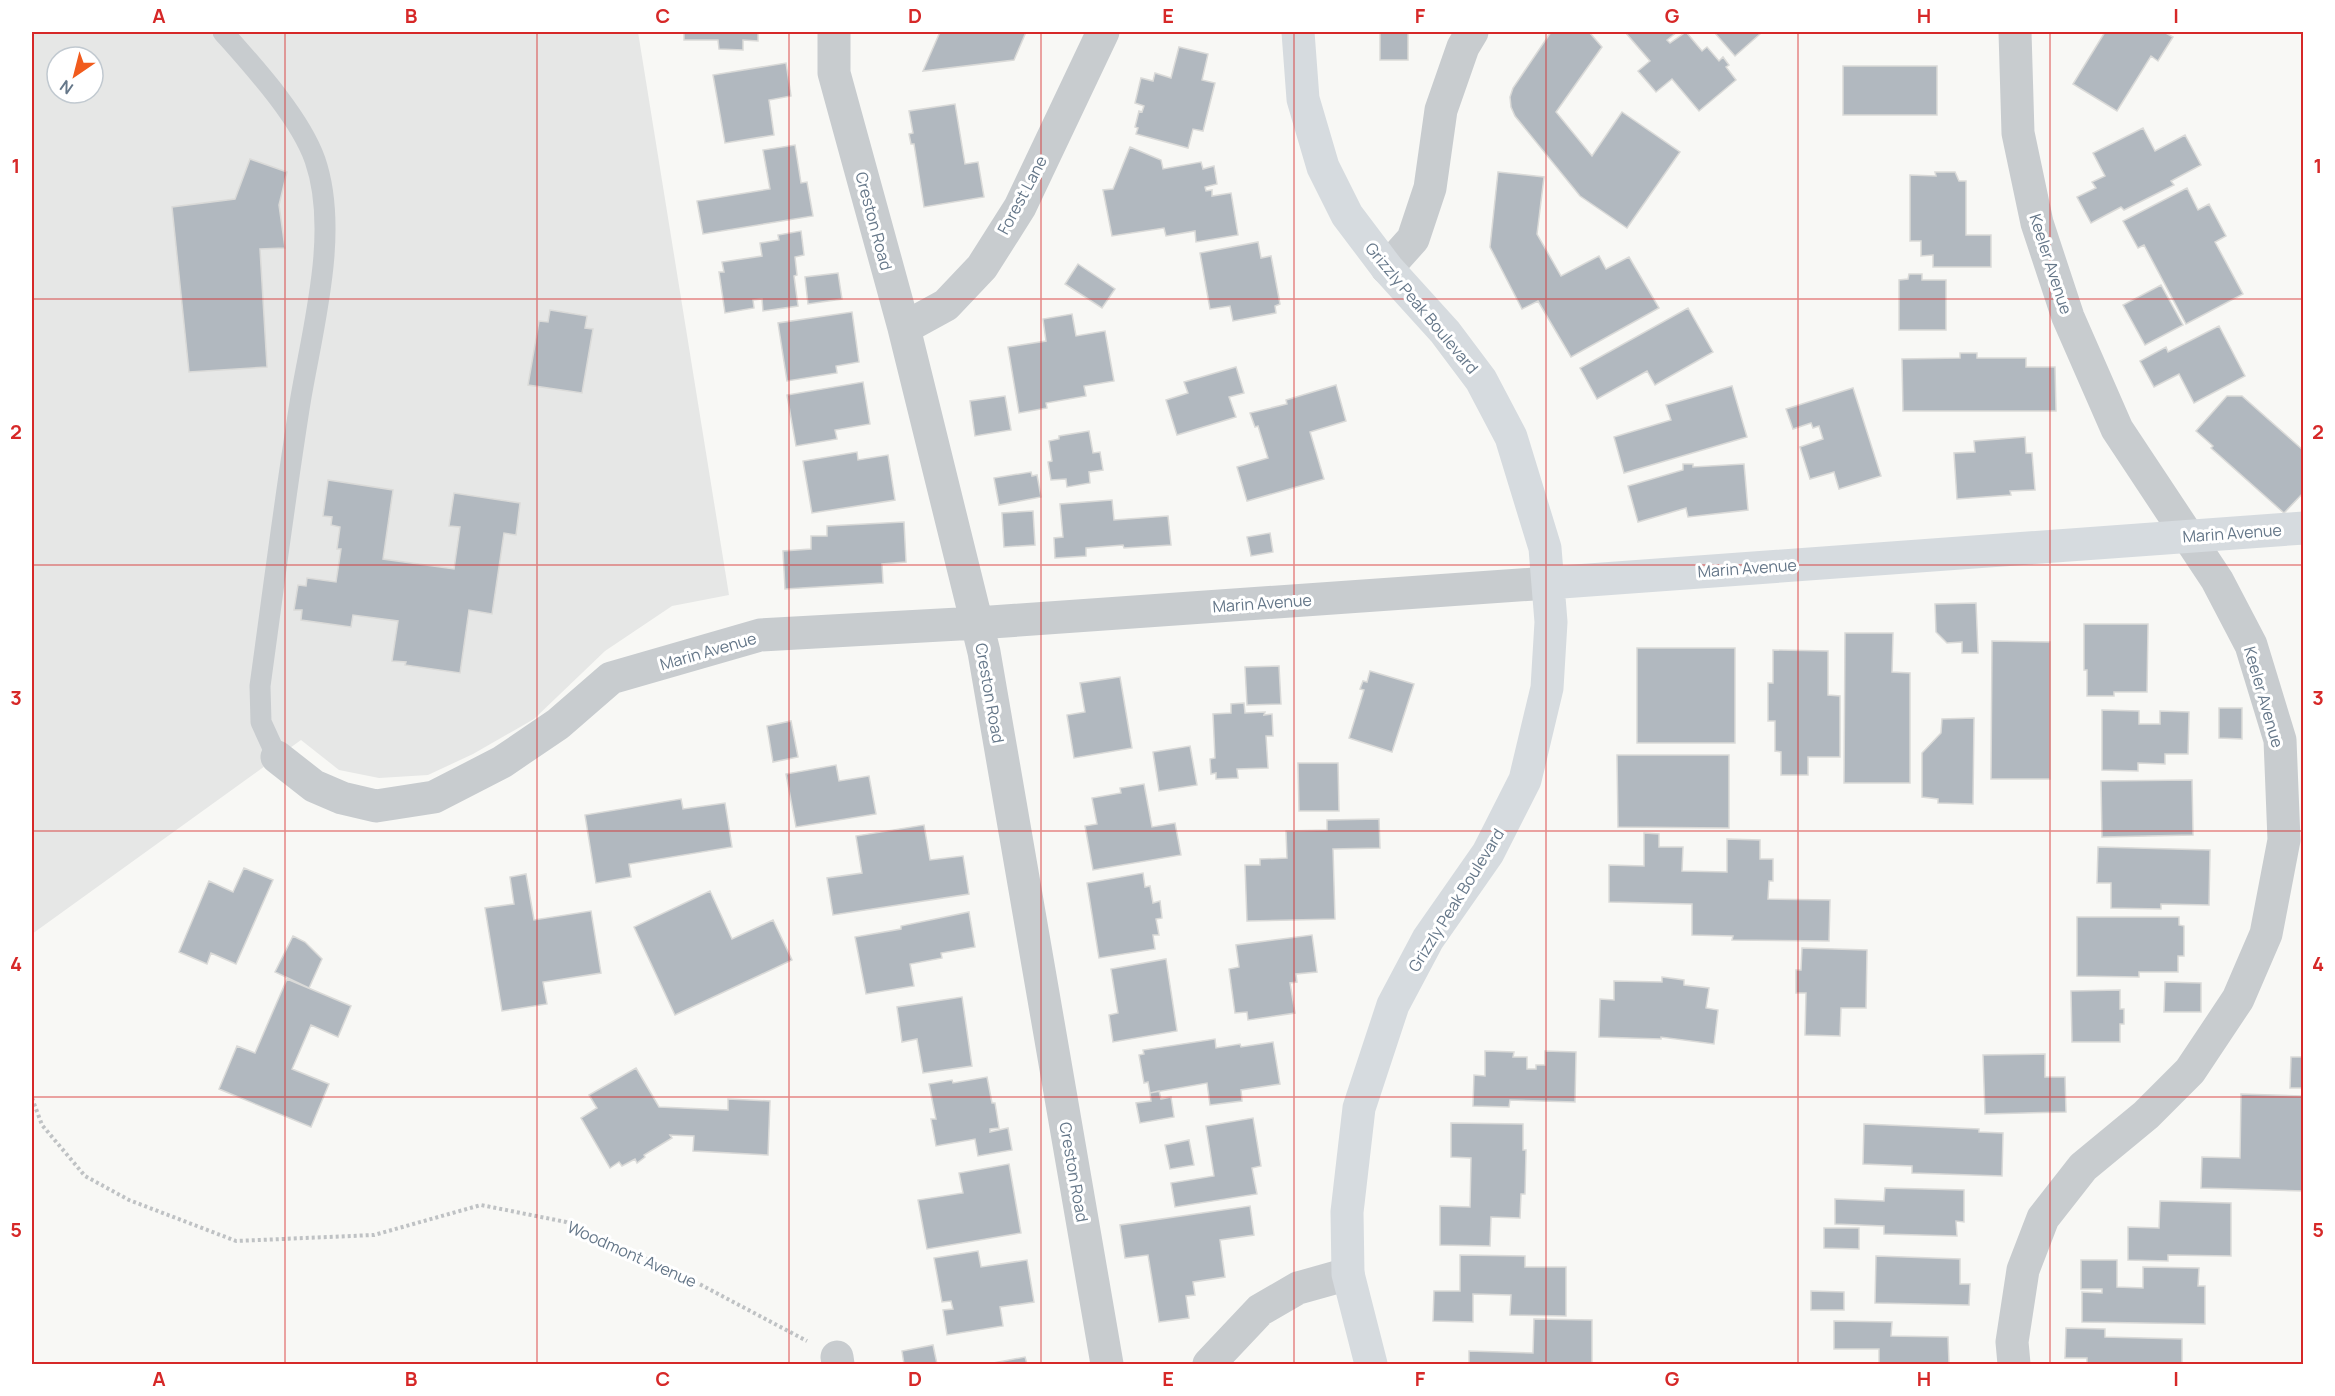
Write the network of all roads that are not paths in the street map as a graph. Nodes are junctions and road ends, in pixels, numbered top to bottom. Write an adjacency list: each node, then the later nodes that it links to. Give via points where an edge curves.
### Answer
1 (223, 32): 13 (lane, via 270,87 308,143 322,195 325,252 260,686 261,722)
2 (834, 32): 8 (street, Creston Road, via 834,73)
3 (1103, 32): 8 (street, Forest Lane, via 1020,207 982,267 946,305)
4 (1298, 32): 7 (street, Grizzly Peak Boulevard, via 1303,99 1323,167 1347,215)
5 (1472, 32): 7 (street, via 1463,46 1441,110 1430,188 1413,239)
6 (2015, 32): 10 (street, Keeler Avenue, via 2018,133 2037,223 2068,318 2117,429)
7 (1387, 268): 11 (street, Grizzly Peak Boulevard, via 1445,332 1481,380 1511,437 1545,548)
8 (904, 328): 12 (street, Creston Road)
9 (2304, 528): 10 (street, Marin Avenue)
10 (2188, 536): 11 (street, Marin Avenue); 18 (street, Keeler Avenue, via 2217,580 2251,645 2280,740 2284,840 2266,934 2238,999 2190,1071 2146,1115 2083,1167 2043,1218 2023,1270 2012,1342)
11 (1548, 583): 12 (street, Marin Avenue); 14 (street, Grizzly Peak Boulevard, via 1551,622 1547,688 1525,780 1488,853 1428,939 1393,1005 1359,1108 1347,1212)
12 (977, 623): 13 (street, Marin Avenue, via 760,635 611,678 558,724 502,762 434,797 376,806 342,798 314,786); 15 (street, Creston Road)
13 (277, 757)
14 (1348, 1274): 16 (street, via 1298,1288 1260,1310); 17 (street, Grizzly Peak Boulevard)
15 (1107, 1365)
16 (1209, 1365)
17 (1371, 1365)
18 (2014, 1365)

